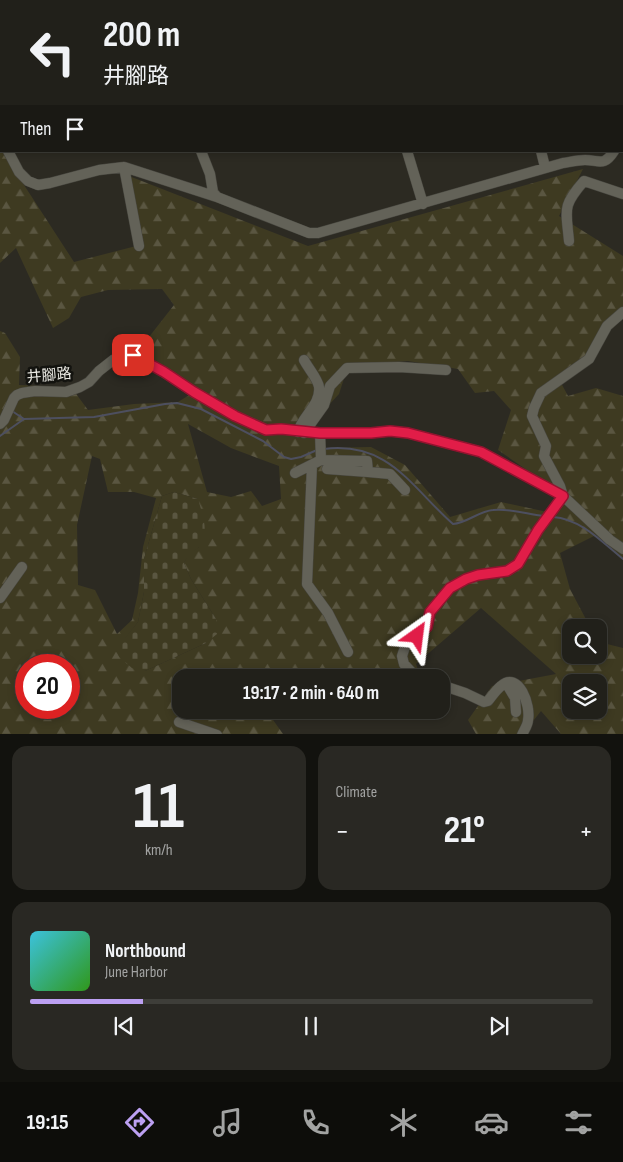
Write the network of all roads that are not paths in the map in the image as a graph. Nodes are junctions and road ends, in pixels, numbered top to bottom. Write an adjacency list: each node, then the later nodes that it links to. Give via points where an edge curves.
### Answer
1 (9, 152): 6 (lane, via 19,172 38,185)
2 (201, 152): 9 (lane)
3 (407, 152): 10 (lane)
4 (541, 152): 7 (lane)
5 (613, 152): 7 (lane, via 609,159 600,163 584,160)
6 (124, 167): 9 (lane); 12 (lane)
7 (546, 167): 10 (lane)
8 (623, 194): 11 (lane, via 584,181 566,207)
9 (217, 197): 10 (lane, via 309,233)
10 (423, 204)
11 (569, 241)
12 (139, 246)
13 (623, 312): 24 (lane, via 607,326 588,359 541,393 534,408 532,416 546,446 544,456)
14 (304, 360): 17 (lane, via 320,386 318,400 300,424)
15 (446, 370): 17 (lane, via 347,368 330,386 324,405)
16 (2, 422): 17 (lane, 井腳路, via 14,398 22,392 66,392 89,382 114,360 133,355 235,416 266,430)
17 (301, 432): 18 (lane, 井腳路)
18 (320, 433): 19 (lane); 24 (lane, 井腳路, via 408,433 481,452)
19 (317, 463): 21 (lane, via 367,461); 22 (lane); 28 (lane, via 307,584 328,613)
20 (327, 469): 21 (lane)
21 (368, 472): 23 (lane, via 390,474)
22 (295, 473)
23 (405, 490)
24 (563, 496): 25 (lane, 井腳路); 29 (lane, via 518,564 507,571 466,579 450,588 437,602 430,612 427,627 405,647 402,656)
25 (623, 549)
26 (22, 567): 27 (lane)
27 (0, 598)
28 (348, 652)
29 (409, 669)
30 (506, 683): 31 (lane, via 484,702); 32 (lane, via 515,698); 35 (lane, via 517,684 527,704 528,720)
31 (450, 688)
32 (516, 712)
33 (180, 722): 34 (lane)
34 (217, 734)
35 (522, 734)

